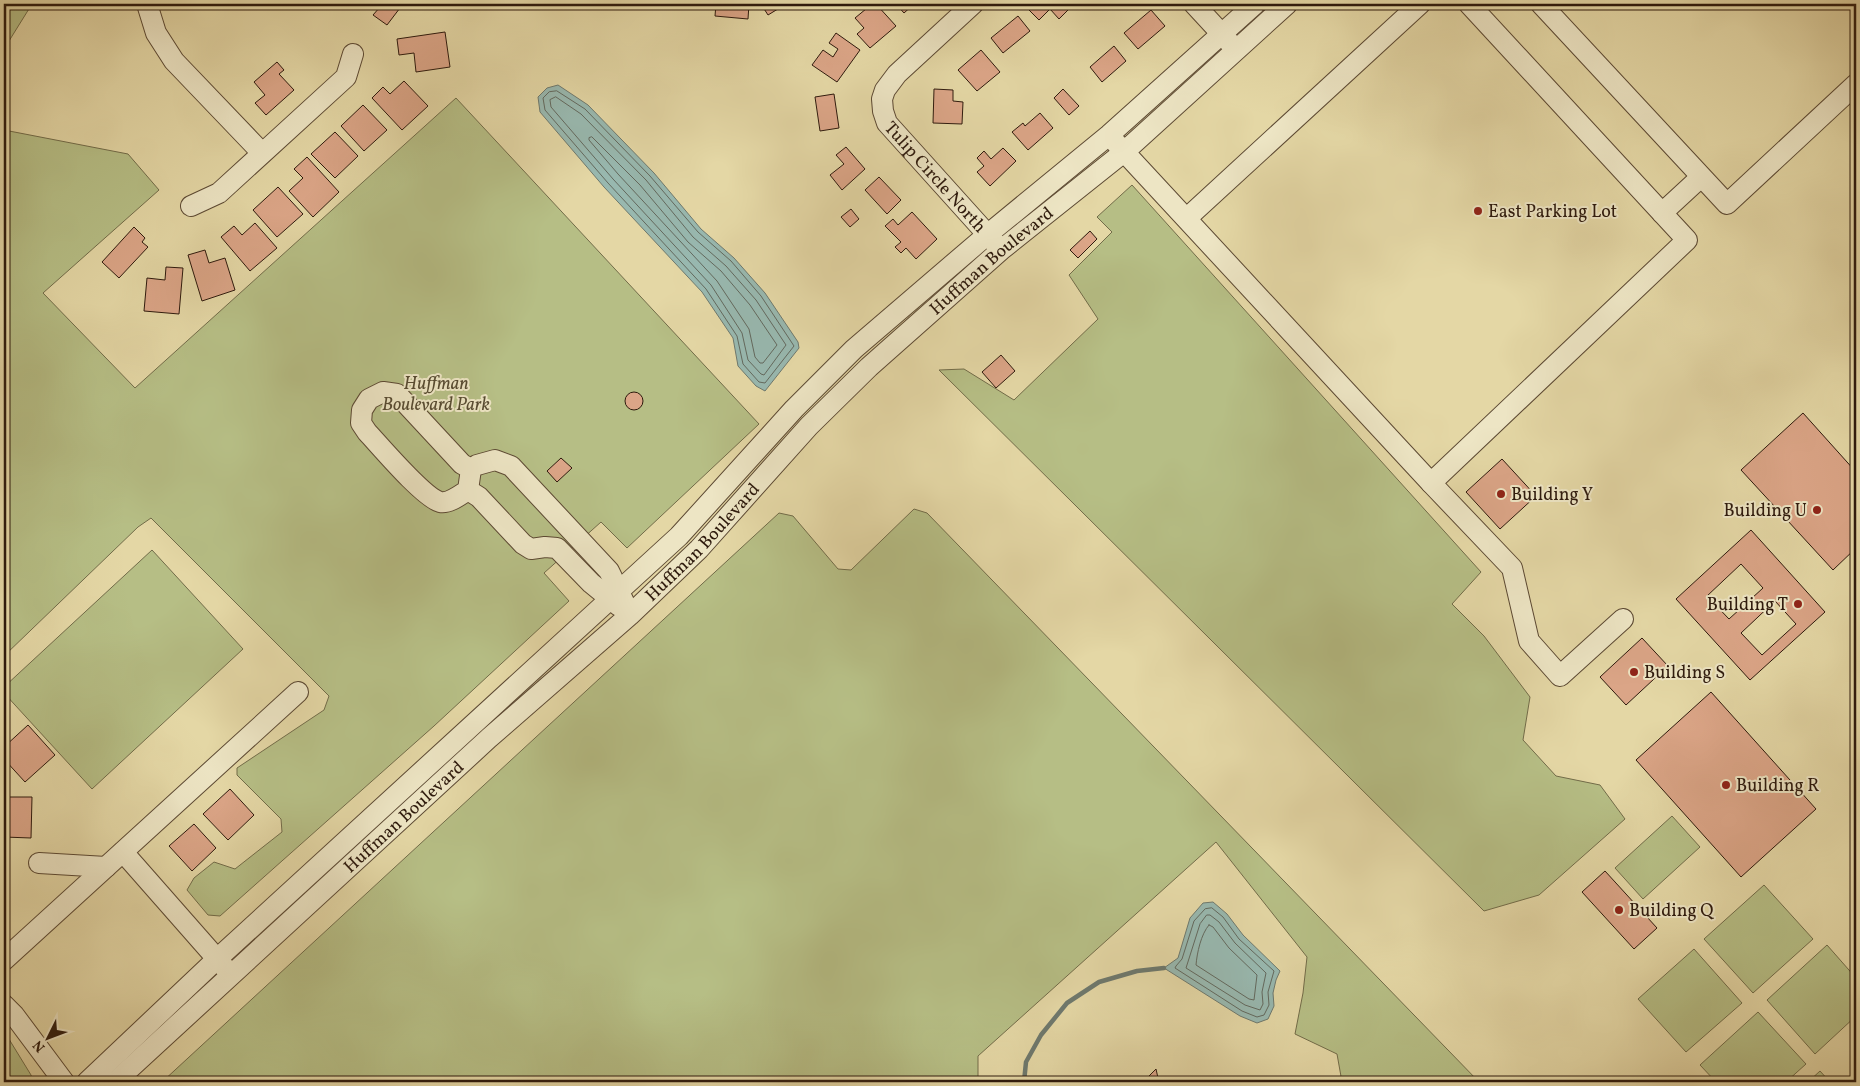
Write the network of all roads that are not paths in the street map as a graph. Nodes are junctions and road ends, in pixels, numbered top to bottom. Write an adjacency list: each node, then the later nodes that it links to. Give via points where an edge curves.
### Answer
1 (147, 4): 15 (street, via 156,33 174,61)
2 (973, 4): 20 (street, Tulip Circle North, via 897,74 882,99 887,123)
3 (1194, 4): 9 (street)
4 (1255, 4): 9 (street, Huffman Boulevard)
5 (1287, 4): 10 (street, Huffman Boulevard)
6 (1420, 4): 19 (street)
7 (1469, 4): 18 (street)
8 (1541, 4): 16 (street)
9 (1222, 34): 10 (street); 13 (street, Huffman Boulevard)
10 (1236, 50): 14 (street, Huffman Boulevard)
11 (352, 54): 15 (street, via 346,77)
12 (1856, 84): 16 (street, via 1727,204)
13 (1110, 136): 14 (street); 20 (street, Huffman Boulevard)
14 (1124, 152): 19 (street); 21 (street, Huffman Boulevard)
15 (262, 153): 17 (street, via 219,192)
16 (1702, 177): 18 (street)
17 (191, 206)
18 (1662, 213): 23 (street, via 1687,240)
19 (1187, 218): 23 (street)
20 (987, 235): 21 (street, Tulip Circle North); 27 (street, Huffman Boulevard, via 854,349 794,409 679,536)
21 (1001, 250): 28 (street, Huffman Boulevard, via 808,426 699,550)
22 (472, 469): 24 (street); 24 (street, via 462,464 397,394 383,392 369,399 362,410 362,423 367,432 427,495 440,502 449,501); 25 (street, via 495,460 511,466)
23 (1431, 483): 29 (street, via 1512,568 1529,641 1560,676)
24 (468, 490): 26 (street, via 479,497 523,544 531,549)
25 (558, 516): 26 (street, via 556,538); 27 (street, via 609,571)
26 (545, 547): 27 (street, via 560,550)
27 (614, 595): 28 (street); 34 (street, Huffman Boulevard)
28 (630, 615): 36 (street, Huffman Boulevard, via 489,738)
29 (1623, 619)
30 (298, 692): 31 (street)
31 (123, 852): 33 (street); 34 (street)
32 (39, 863): 33 (street)
33 (106, 868): 35 (street)
34 (217, 959): 36 (street); 39 (street, Huffman Boulevard)
35 (4, 960)
36 (232, 975): 40 (street, Huffman Boulevard)
37 (4, 1005): 38 (street)
38 (64, 1082)
39 (88, 1082)
40 (115, 1082)

